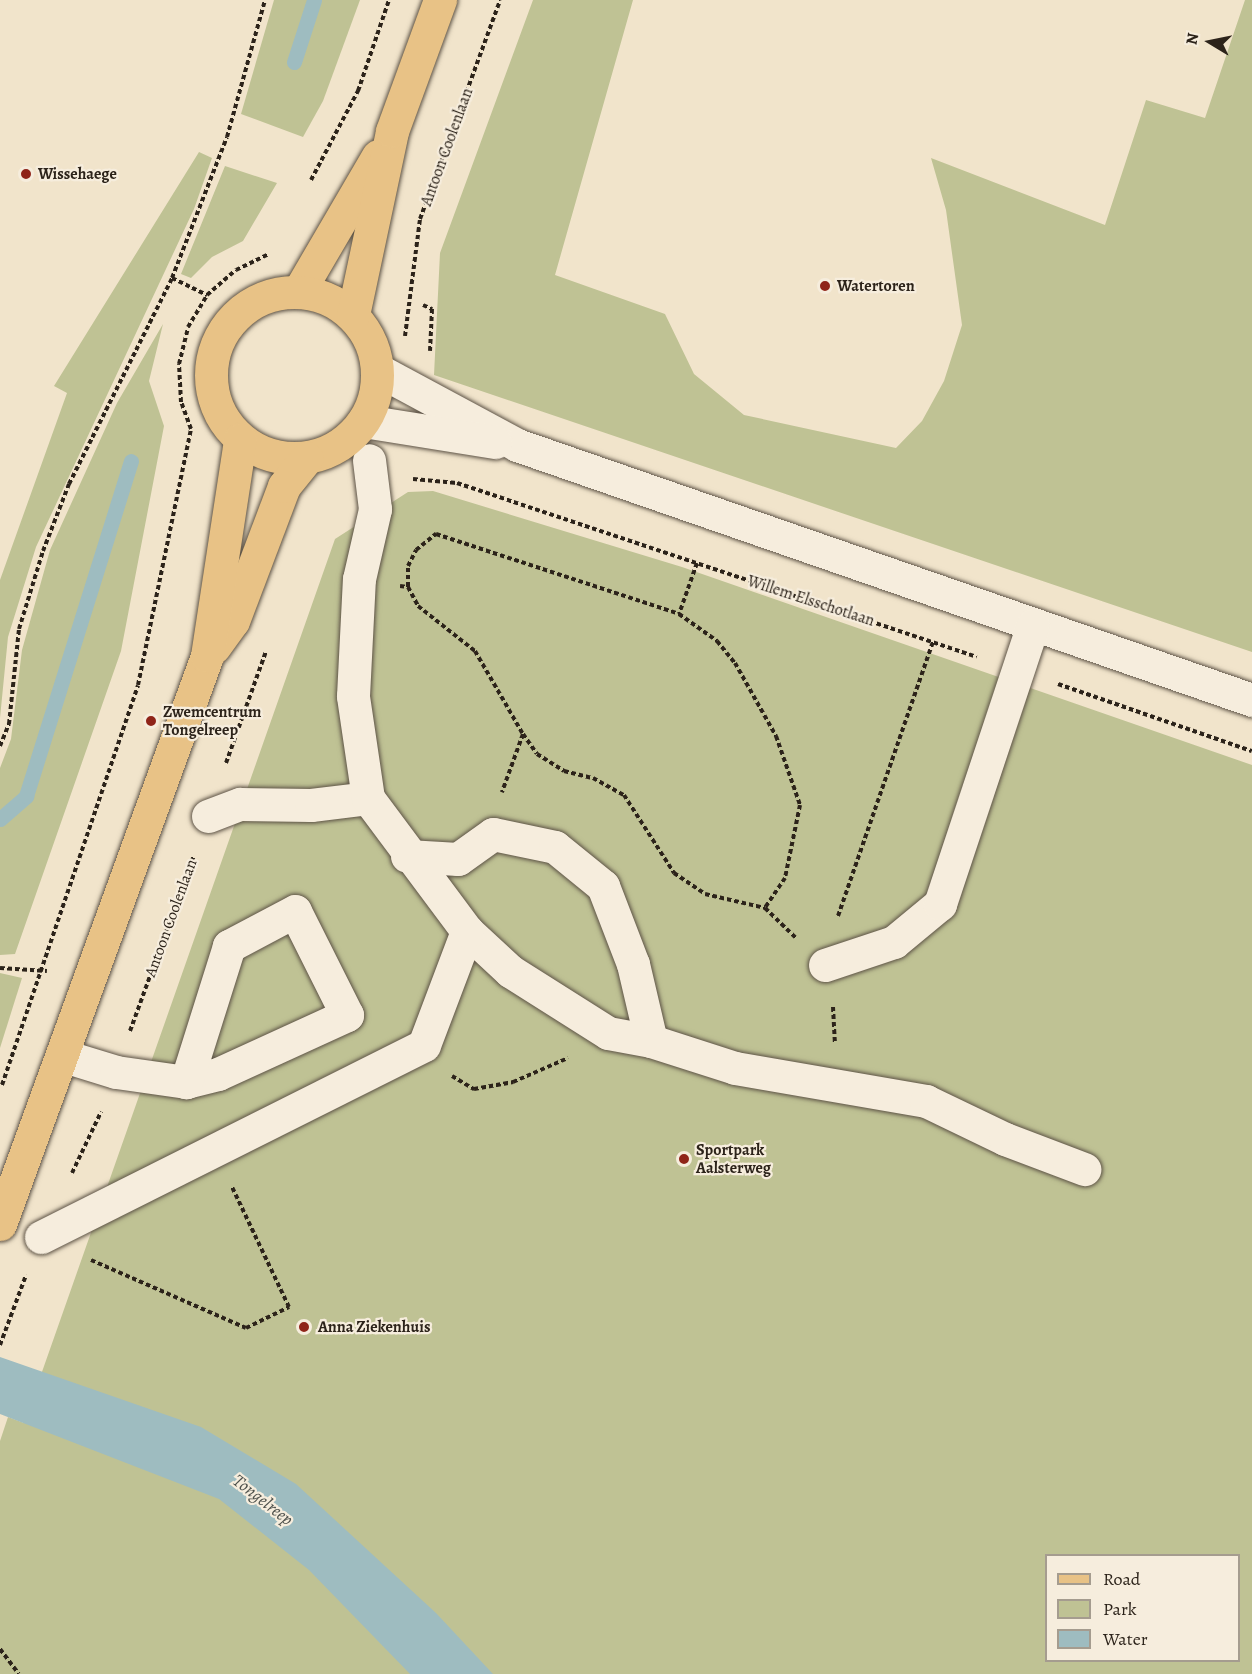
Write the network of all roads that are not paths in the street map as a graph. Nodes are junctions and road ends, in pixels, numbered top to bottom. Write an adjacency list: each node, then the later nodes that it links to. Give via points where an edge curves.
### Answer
1 (440, 0): 2 (main road)
2 (392, 131): 3 (main road); 4 (main road)
3 (299, 291): 4 (main road, via 328,298); 7 (main road, via 273,294 249,304 229,322 216,344 211,370 213,396 223,420)
4 (353, 315): 5 (main road, via 366,331)
5 (378, 370): 6 (main road, via 373,405); 8 (street)
6 (364, 421): 8 (street); 9 (main road, via 330,451)
7 (240, 440): 9 (main road, via 260,452); 12 (main road)
8 (517, 445): 11 (street)
9 (307, 458): 12 (main road, via 284,486 233,621)
10 (369, 460): 14 (street, via 375,509 358,579 353,696)
11 (1033, 625): 13 (street); 18 (street, via 940,904 894,942)
12 (207, 656): 20 (main road)
13 (1252, 700)
14 (368, 798): 15 (street, via 311,806 240,804); 16 (street)
15 (208, 816)
16 (407, 856): 17 (street); 19 (street, via 458,859 492,834 555,848 603,886 633,964)
17 (467, 932): 19 (street, via 510,971 608,1033); 24 (street, via 424,1045)
18 (825, 965)
19 (651, 1041): 22 (street, via 735,1068 926,1101 1005,1139)
20 (64, 1056): 21 (street, via 116,1072); 23 (main road)
21 (186, 1082): 21 (street, via 218,1074 347,1016 295,911 229,946)
22 (1084, 1169)
23 (0, 1224)
24 (41, 1238)

